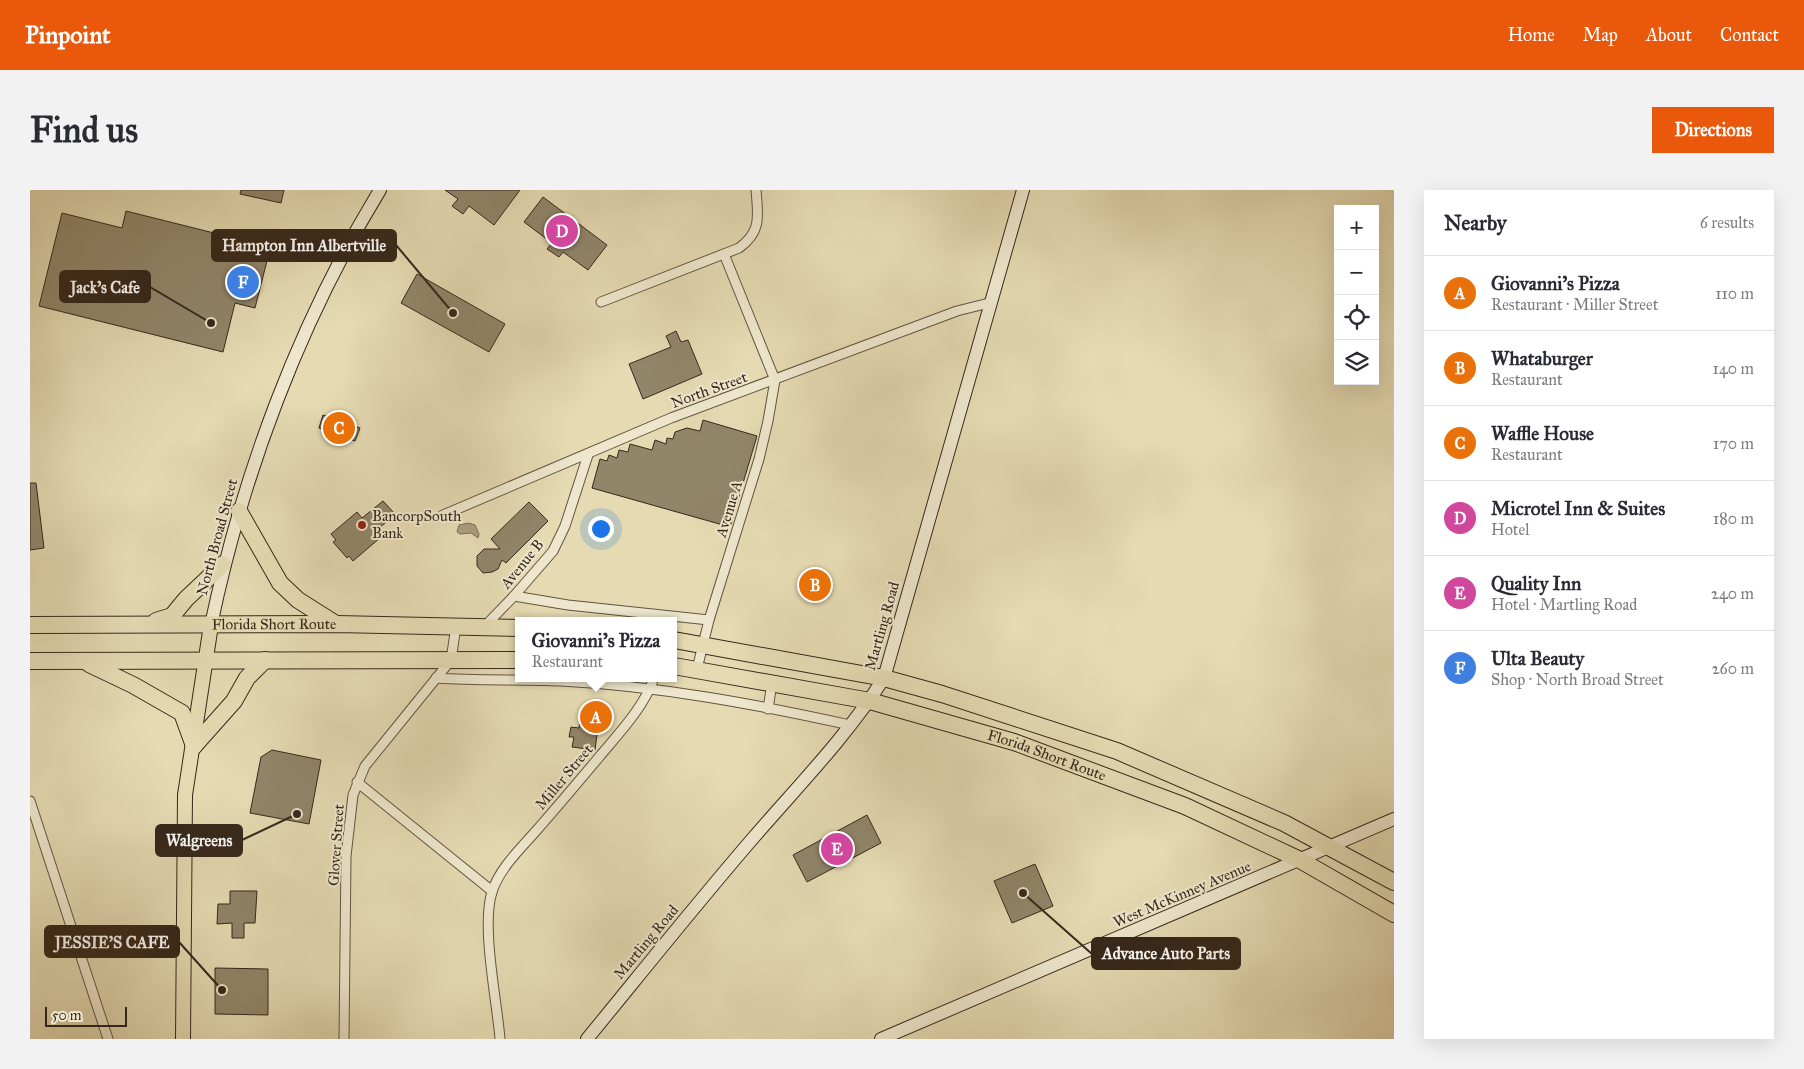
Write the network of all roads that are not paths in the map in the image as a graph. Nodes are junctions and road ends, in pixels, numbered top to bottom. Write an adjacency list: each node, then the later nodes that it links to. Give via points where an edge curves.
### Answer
1 (380, 190): 9 (street, North Broad Street, via 338,265 306,332 281,391)
2 (756, 190): 4 (street, via 758,219 755,233 740,248)
3 (1023, 190): 6 (street, Martling Road)
4 (724, 254): 5 (street); 7 (street)
5 (601, 302)
6 (989, 303): 7 (street, North Street, via 957,311); 32 (street, Martling Road)
7 (775, 380): 8 (street, North Street, via 671,418); 13 (street, Avenue A, via 759,459)
8 (588, 455): 10 (street, North Street); 12 (street, Avenue B, via 565,526 553,551)
9 (239, 511): 11 (street, North Broad Street); 15 (highway, via 280,583 298,600)
10 (443, 515)
11 (224, 564): 14 (highway, via 172,616); 17 (street, North Broad Street)
12 (514, 596): 13 (street); 19 (street, Avenue B)
13 (708, 620): 22 (street, Avenue A)
14 (148, 624): 16 (highway, Florida Short Route); 17 (highway, Florida Short Route)
15 (336, 624): 17 (highway, Florida Short Route); 18 (highway, Florida Short Route)
16 (30, 625)
17 (211, 625): 27 (main road, North Broad Street)
18 (456, 626): 19 (highway, Florida Short Route); 24 (street)
19 (484, 627): 20 (highway, Florida Short Route)
20 (515, 628)
21 (677, 640): 22 (highway, Florida Short Route)
22 (702, 644): 30 (street, Avenue A); 32 (highway, Florida Short Route)
23 (265, 660): 24 (highway); 27 (highway); 41 (highway)
24 (451, 660): 25 (highway); 31 (street, Glover Street)
25 (515, 660)
26 (30, 661): 28 (highway)
27 (204, 661): 28 (highway); 41 (main road, North Broad Street)
28 (86, 662): 41 (highway, via 133,684 182,713)
29 (677, 666): 30 (highway, Florida Short Route)
30 (697, 669): 36 (highway, Florida Short Route)
31 (436, 678): 33 (street); 42 (street, Glover Street, via 365,766)
32 (884, 678): 38 (street, Martling Road); 45 (highway, Florida Short Route, via 1117,751 1284,823)
33 (515, 682)
34 (572, 682): 37 (street)
35 (653, 682): 37 (street, Miller Street)
36 (772, 683): 38 (highway, Florida Short Route); 39 (street)
37 (650, 689): 39 (street); 48 (street, Miller Street, via 614,739 520,848 500,874)
38 (870, 701): 40 (street, Martling Road); 46 (highway, Florida Short Route, via 1014,742 1186,806)
39 (768, 709): 40 (street)
40 (850, 725): 54 (street, Martling Road)
41 (194, 746): 51 (main road, North Broad Street, via 185,795)
42 (357, 782): 48 (street); 52 (street, Glover Street, via 349,816 346,856)
43 (30, 801): 50 (street)
44 (1394, 819): 45 (street, West McKinney Avenue)
45 (1329, 847): 46 (street, West McKinney Avenue); 47 (highway, Florida Short Route)
46 (1300, 860): 49 (highway, Florida Short Route); 55 (street, West McKinney Avenue)
47 (1394, 882)
48 (492, 891): 53 (street, Miller Street, via 490,956)
49 (1394, 914)
50 (108, 1039)
51 (183, 1039)
52 (344, 1039)
53 (500, 1039)
54 (587, 1039)
55 (881, 1039)

